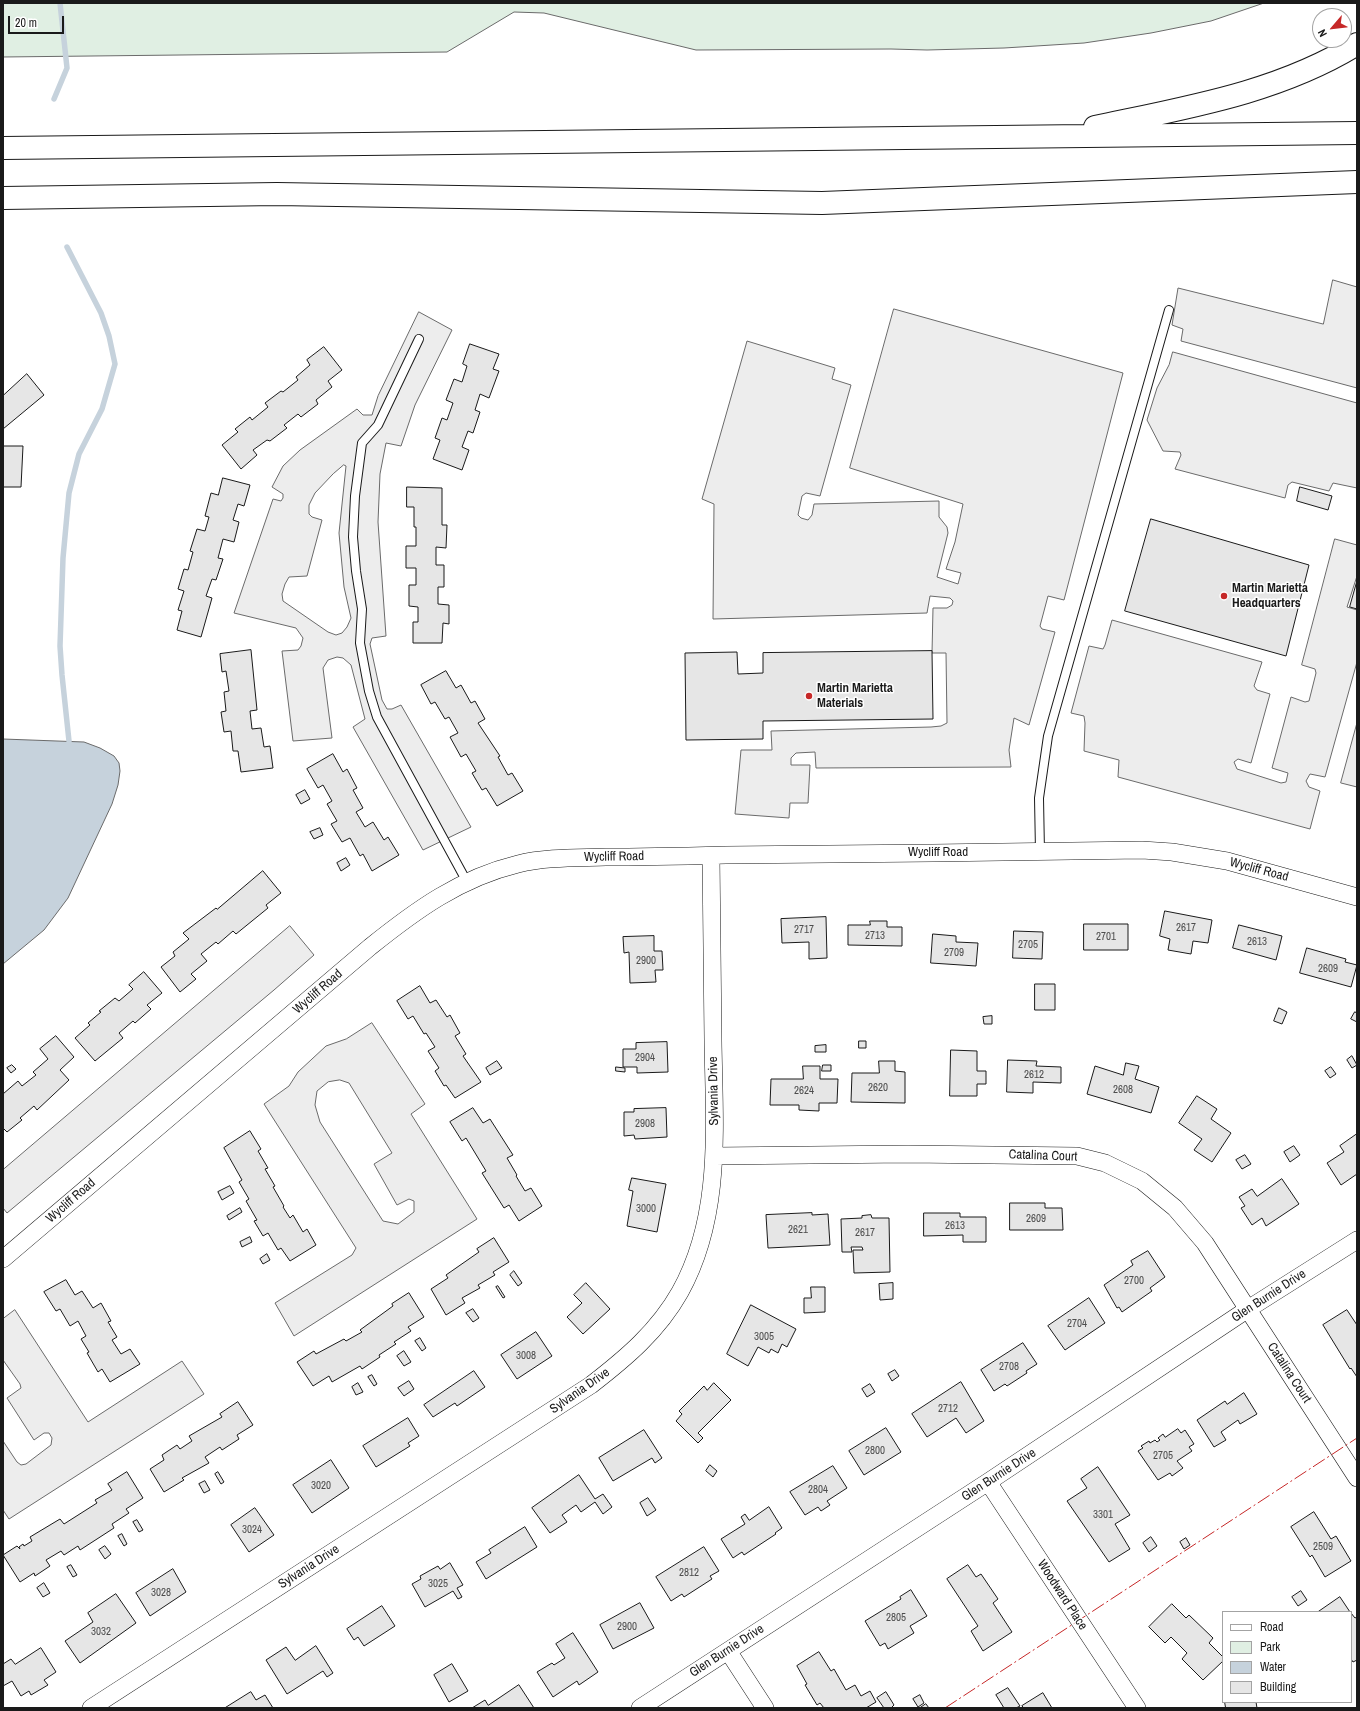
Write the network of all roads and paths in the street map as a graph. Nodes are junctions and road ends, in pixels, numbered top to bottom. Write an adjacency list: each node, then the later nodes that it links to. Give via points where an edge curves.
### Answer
1 (1357, 44): 3 (highway, via 1298,73 1247,92 1200,105)
2 (1357, 133): 3 (highway)
3 (1043, 137): 4 (highway)
4 (3, 148)
5 (1357, 182): 6 (highway, via 822,203 278,194)
6 (3, 198)
7 (1169, 310): 9 (lane, via 1048,736 1039,798)
8 (420, 339): 11 (lane, via 378,425 362,444 353,537 362,609 360,643 377,717)
9 (1040, 852): 10 (street, Wycliff Road); 12 (street, Wycliff Road, via 1142,850 1193,855 1227,861)
10 (710, 856): 11 (street, Wycliff Road, via 565,858 521,863); 13 (street, Sylvania Drive)
11 (467, 882): 15 (street, Wycliff Road, via 435,899 370,947)
12 (1357, 897)
13 (714, 1156): 16 (street, Catalina Court, via 1078,1156 1105,1163 1142,1181 1175,1208 1205,1243); 20 (street, Sylvania Drive, via 708,1208 698,1249 680,1291 653,1330 627,1357 591,1385)
14 (1357, 1240): 16 (street, Glen Burnie Drive)
15 (3, 1259)
16 (1248, 1309): 17 (street, Catalina Court); 18 (street, Glen Burnie Drive)
17 (1357, 1478)
18 (988, 1482): 19 (street, Glen Burnie Drive); 23 (street, Woodward Place)
19 (728, 1651): 21 (street, Glen Burnie Drive); 22 (street)
20 (91, 1708)
21 (640, 1708)
22 (765, 1708)
23 (1137, 1708)

